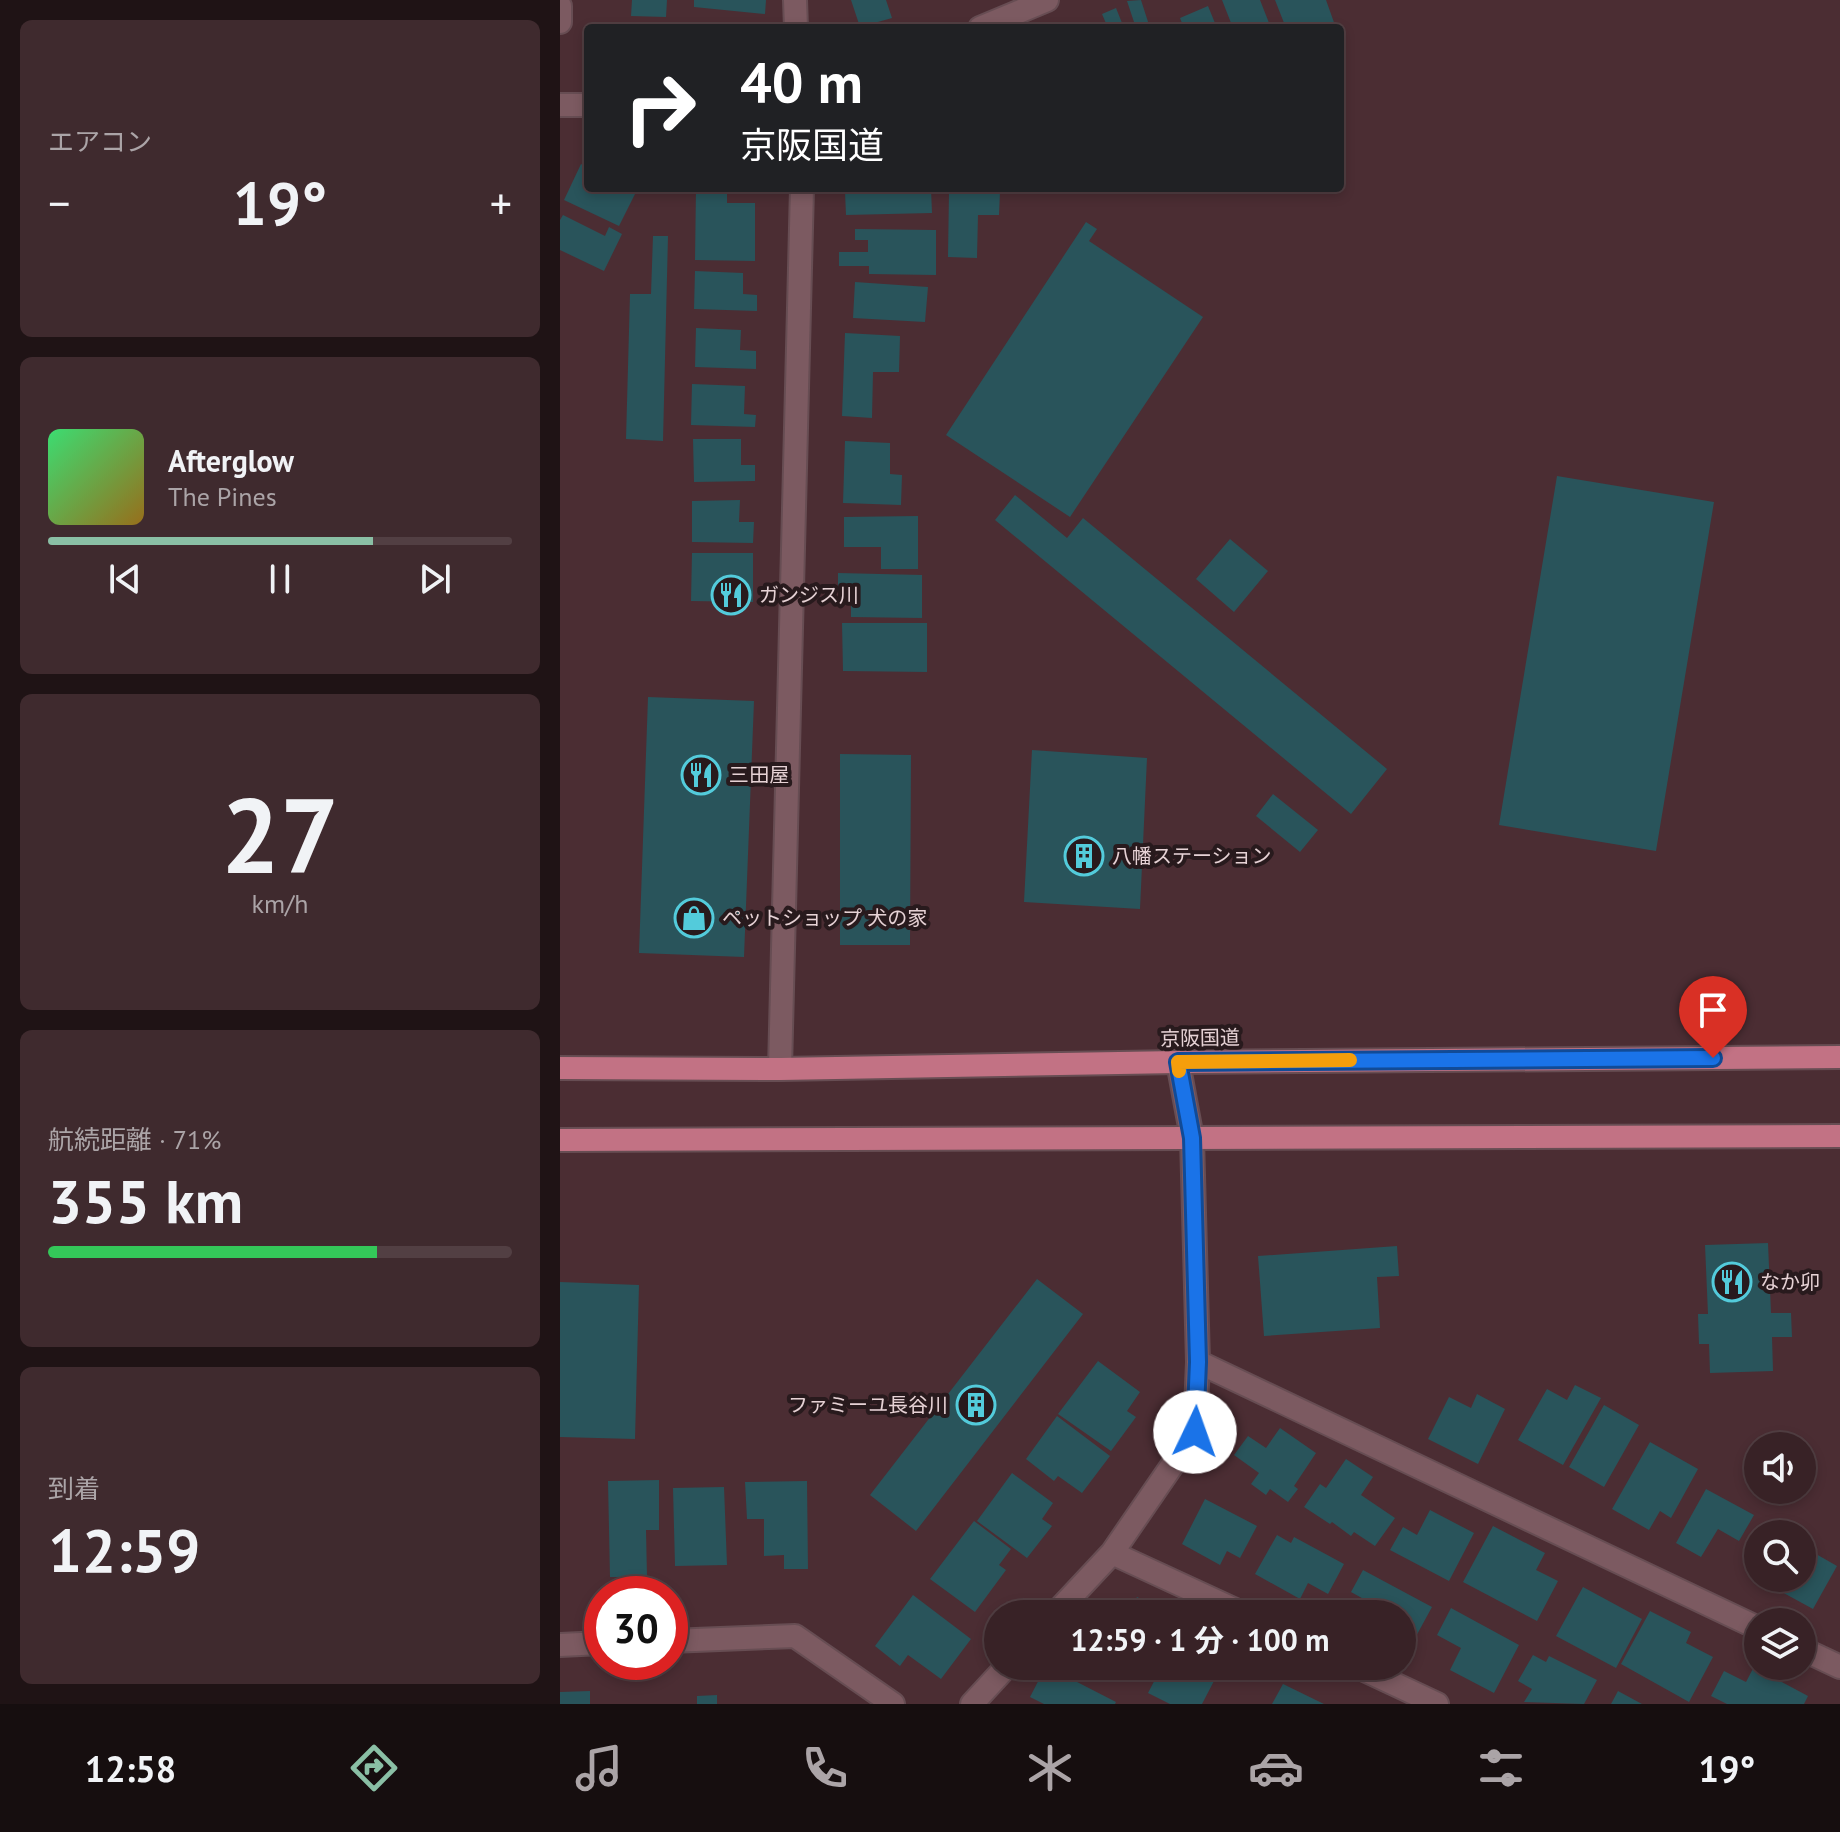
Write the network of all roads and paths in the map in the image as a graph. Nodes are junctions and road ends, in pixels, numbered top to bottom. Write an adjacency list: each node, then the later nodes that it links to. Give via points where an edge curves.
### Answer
1 (795, 0): 5 (street)
2 (1047, 0): 6 (street)
3 (560, 6): 4 (street)
4 (560, 22)
5 (796, 24)
6 (990, 24)
7 (560, 105): 8 (street)
8 (584, 105)
9 (802, 192): 13 (street)
10 (1840, 1057): 11 (highway, 京阪国道)
11 (1178, 1062): 13 (highway, 京阪国道); 15 (street)
12 (560, 1068): 13 (highway, 京阪国道)
13 (780, 1069)
14 (1840, 1136): 15 (highway)
15 (1192, 1138): 16 (highway); 17 (street)
16 (560, 1140)
17 (1198, 1362): 18 (street, via 1195,1432); 21 (street)
18 (1112, 1553): 19 (street); 20 (street)
19 (1068, 1600)
20 (1214, 1600)
21 (1744, 1621)
22 (688, 1640): 29 (street, via 795,1636)
23 (584, 1644): 24 (street)
24 (560, 1645)
25 (1816, 1656): 26 (street)
26 (1840, 1667)
27 (994, 1680): 30 (street)
28 (1386, 1680): 31 (street)
29 (893, 1704)
30 (972, 1704)
31 (1437, 1704)

